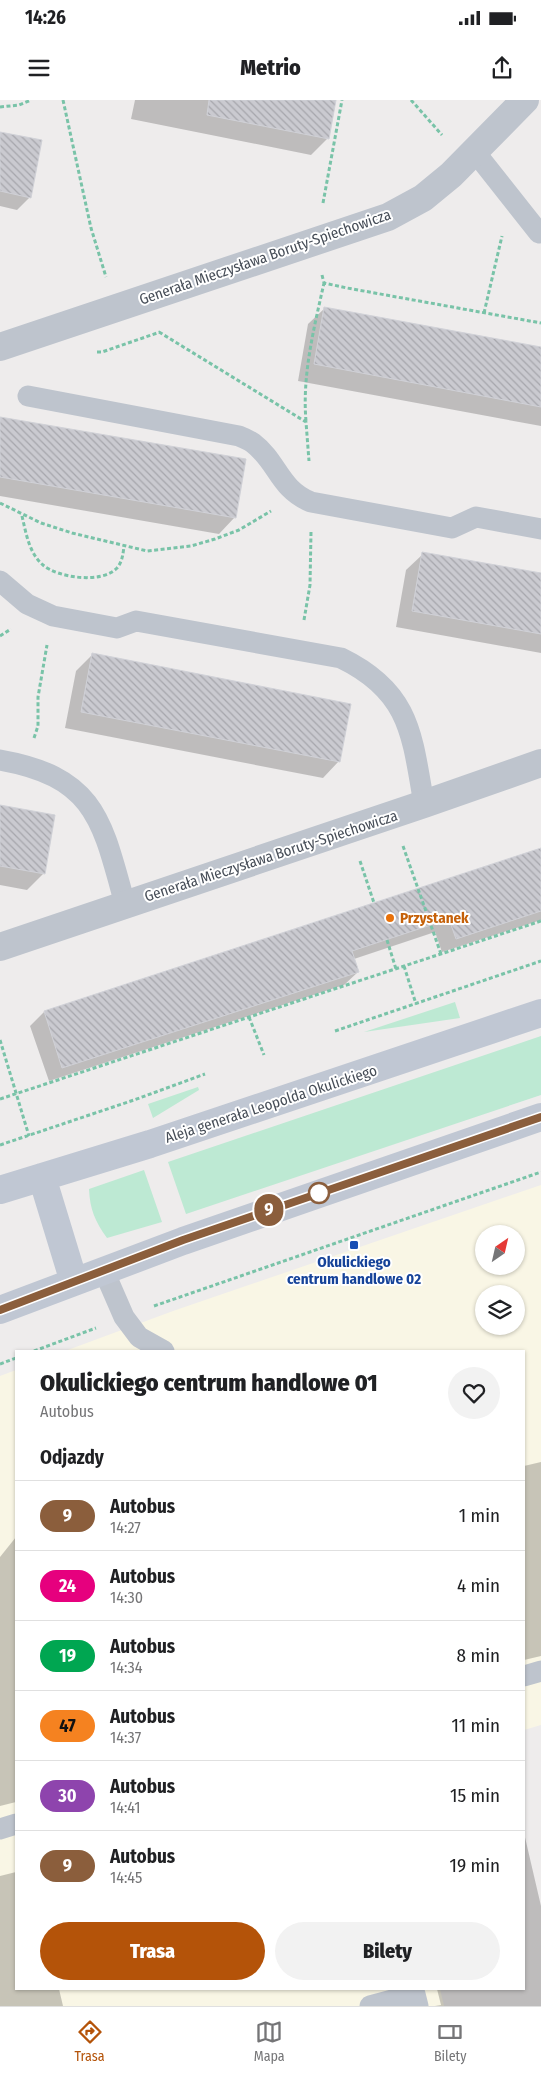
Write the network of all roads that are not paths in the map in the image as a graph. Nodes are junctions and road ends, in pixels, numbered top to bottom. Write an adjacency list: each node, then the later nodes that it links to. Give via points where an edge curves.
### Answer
1 (525, 100): 2 (street, Generała Mieczysława Boruty-Spiechowicza)
2 (469, 158): 3 (lane, via 511,198); 4 (street, Generała Mieczysława Boruty-Spiechowicza, via 423,198 388,217)
3 (540, 233)
4 (0, 348)
5 (28, 396): 6 (lane, via 239,436 264,453 291,491 311,502 452,528 476,517)
6 (541, 529)
7 (0, 581): 10 (lane, via 28,604 53,616 117,628 136,621 341,658 360,667 377,680 404,714 411,732)
8 (0, 760): 11 (lane, via 49,773 67,783 83,798 106,836)
9 (541, 763): 10 (street, Generała Mieczysława Boruty-Spiechowicza)
10 (424, 804): 11 (street, Generała Mieczysława Boruty-Spiechowicza)
11 (126, 904): 12 (street, Generała Mieczysława Boruty-Spiechowicza)
12 (0, 947)
13 (541, 1014): 15 (main road, Aleja generała Leopolda Okulickiego)
14 (541, 1117): 17 (main road, via 183,1240)
15 (42, 1177): 16 (main road, Aleja generała Leopolda Okulickiego); 18 (main road)
16 (0, 1190)
17 (104, 1271): 18 (main road); 20 (lane, via 124,1317 139,1337)
18 (74, 1282): 19 (main road)
19 (0, 1310)
20 (162, 1350)
21 (541, 1671): 22 (lane)
22 (525, 1676)
23 (15, 1824): 24 (lane)
24 (0, 1829)
25 (370, 2006): 26 (lane, via 415,1994)
26 (418, 2006)

